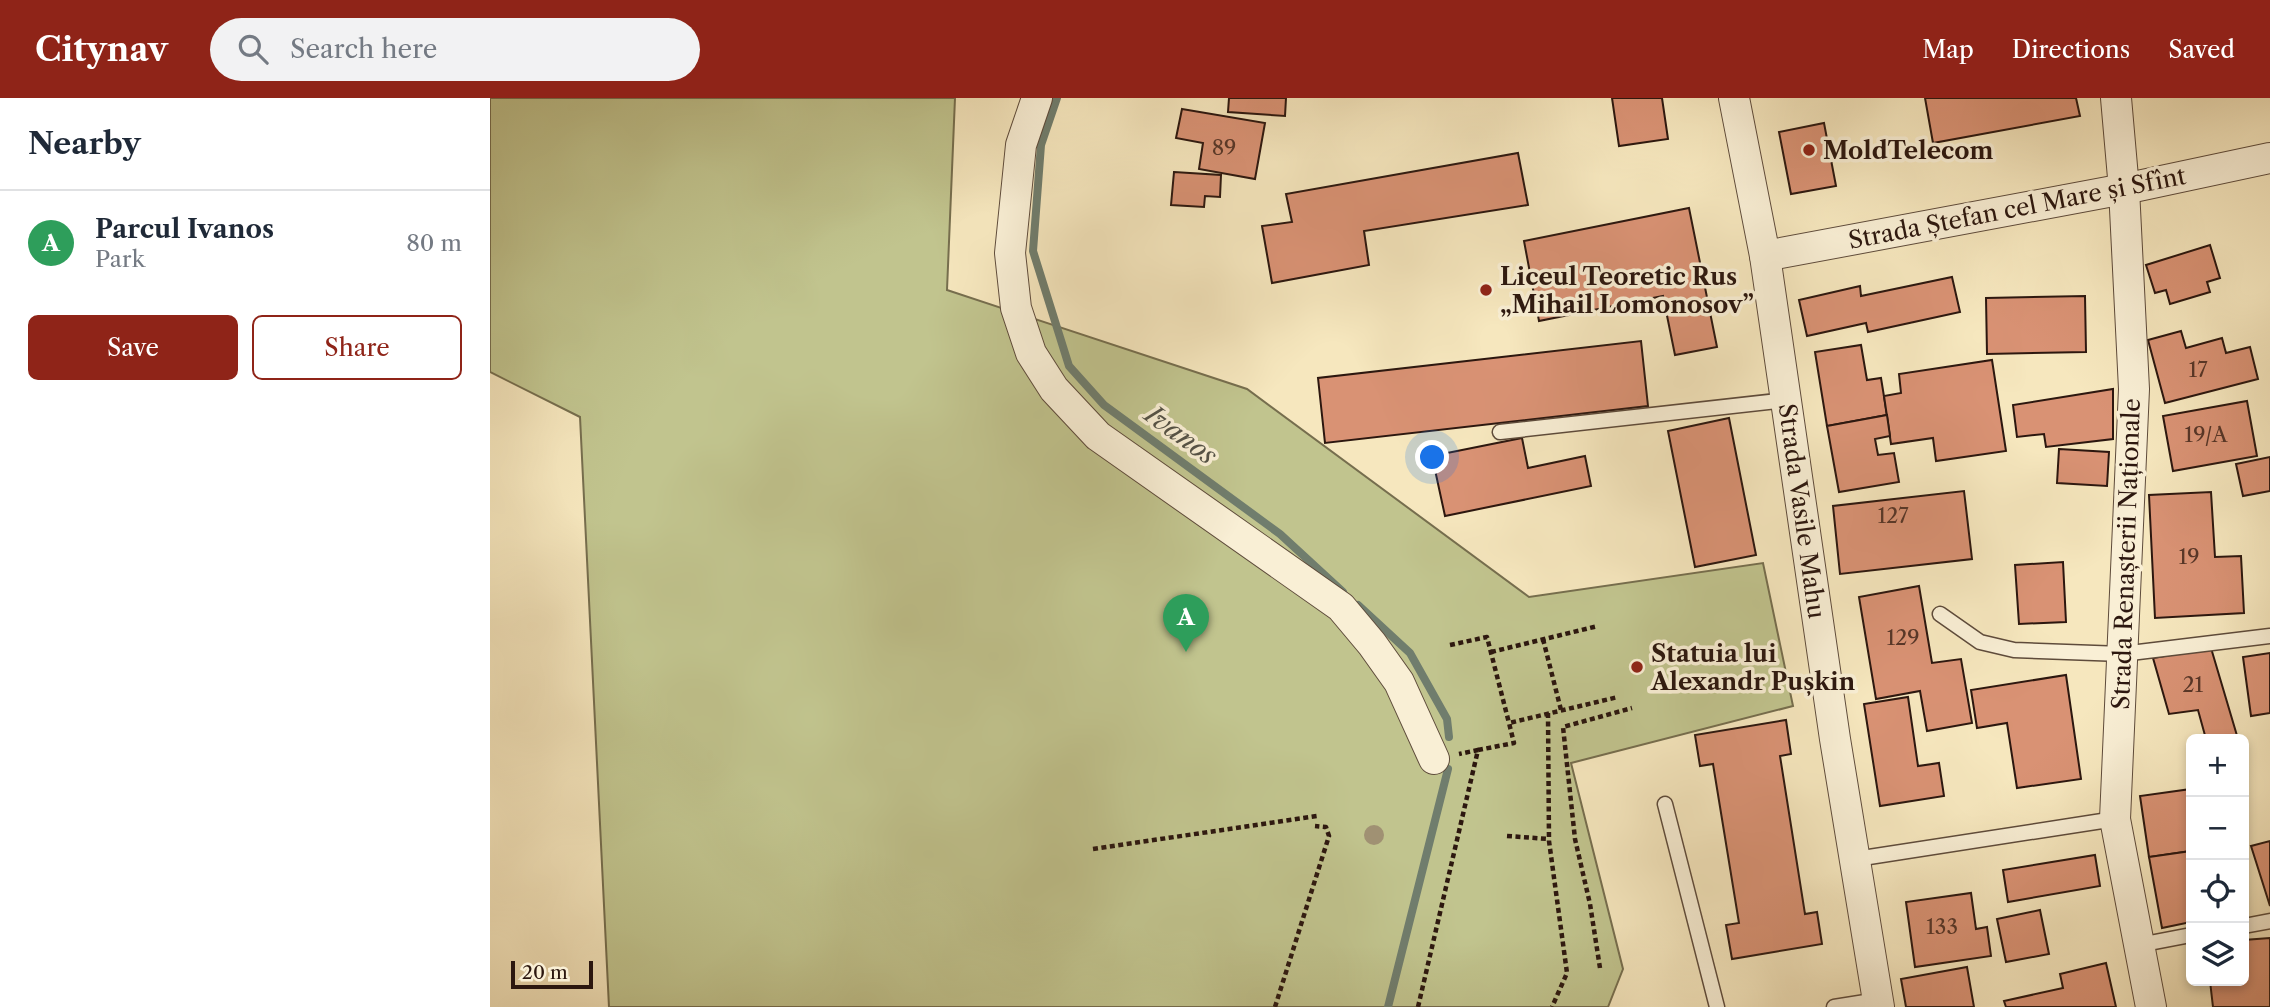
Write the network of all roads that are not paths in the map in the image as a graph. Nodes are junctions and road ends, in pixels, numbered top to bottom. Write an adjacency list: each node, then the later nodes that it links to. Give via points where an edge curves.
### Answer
1 (1037, 98): 12 (street, via 1021,145 1010,253 1016,308 1031,353 1054,389 1098,436 1341,607 1399,682)
2 (1734, 98): 6 (street, Strada Vasile Mahu)
3 (2116, 98): 5 (street, Strada Renașterii Naționale)
4 (2270, 158): 5 (street, Strada Ștefan cel Mare și Sfînt)
5 (2124, 189): 6 (street, Strada Ștefan cel Mare și Sfînt); 11 (street, Strada Renașterii Naționale, via 2134,389)
6 (1765, 256): 7 (street, Strada Vasile Mahu)
7 (1786, 400): 8 (lane); 15 (street, Strada Vasile Mahu)
8 (1500, 432)
9 (1940, 614): 11 (lane, via 1980,642 2014,650)
10 (2270, 636): 11 (lane)
11 (2122, 654): 14 (street, Strada Renașterii Naționale)
12 (1434, 760)
13 (1665, 804): 21 (lane)
14 (2115, 819): 15 (lane); 19 (street, Strada Renașterii Naționale)
15 (1856, 859): 20 (street, Strada Vasile Mahu)
16 (2270, 921): 17 (lane)
17 (2249, 925)
18 (2186, 936): 19 (lane)
19 (2139, 945): 23 (street, Strada Renașterii Naționale)
20 (1878, 1004): 22 (lane)
21 (1717, 1007)
22 (1834, 1007)
23 (2151, 1007)

